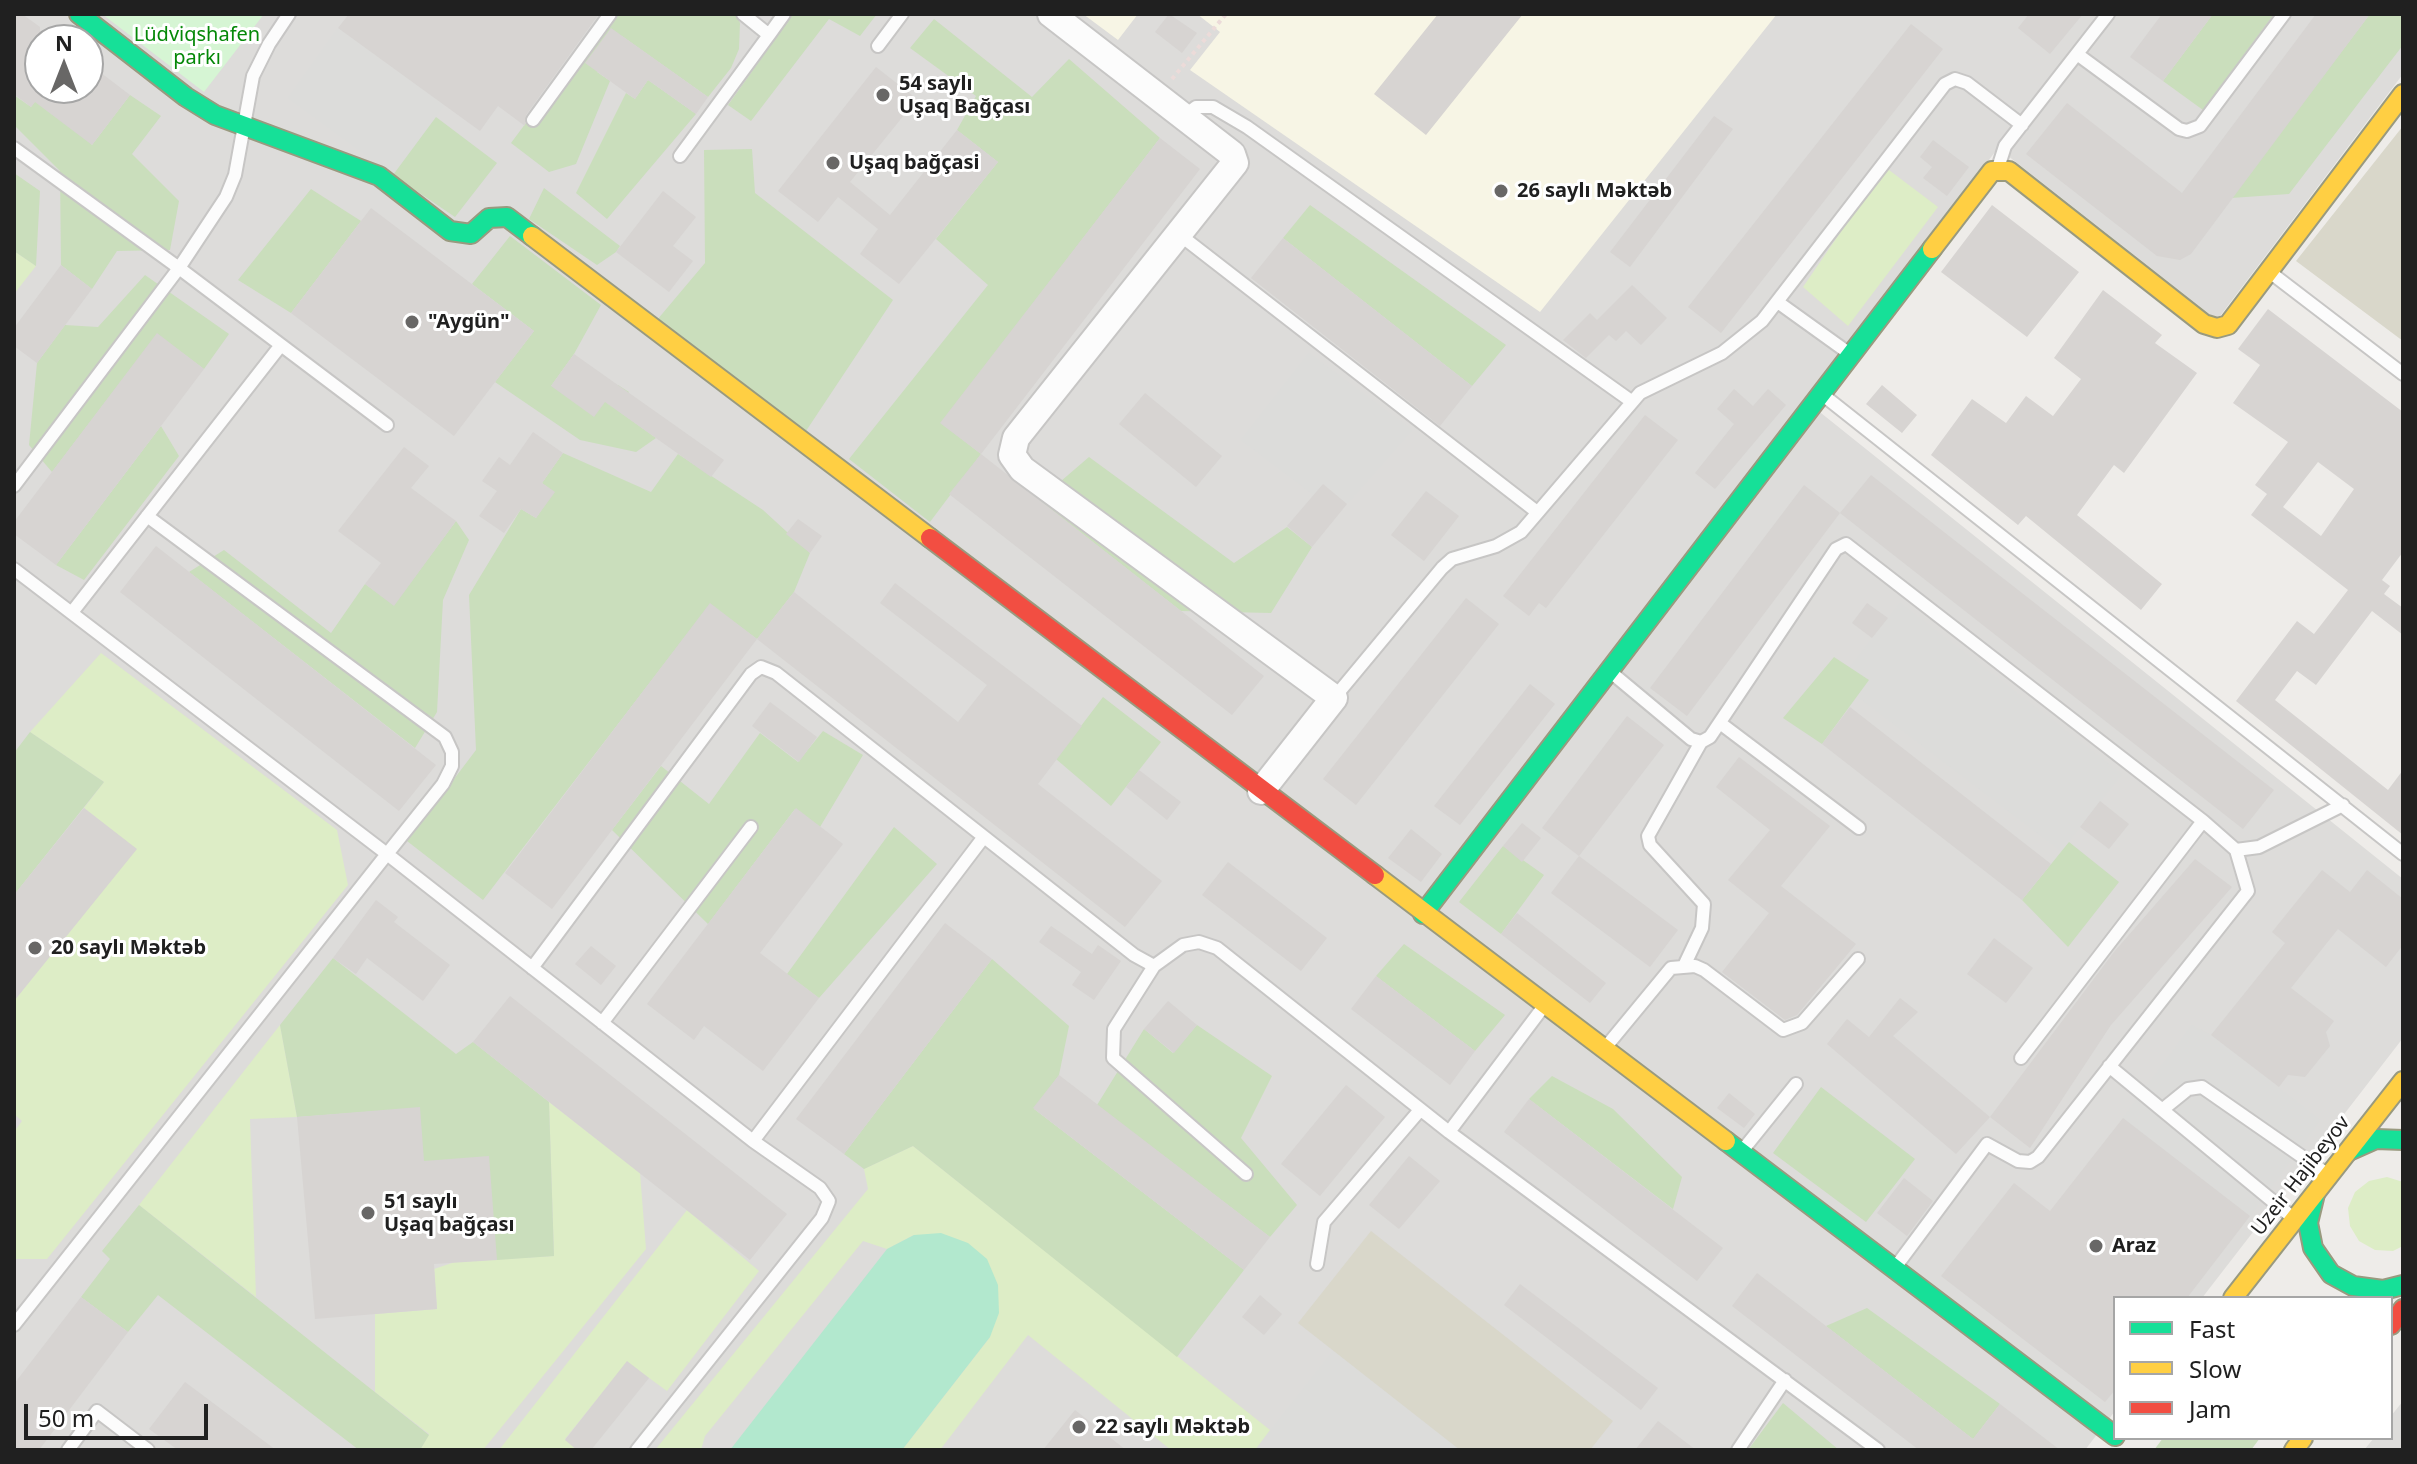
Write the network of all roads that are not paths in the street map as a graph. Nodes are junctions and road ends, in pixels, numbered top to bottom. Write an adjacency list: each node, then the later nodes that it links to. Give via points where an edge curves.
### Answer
1 (79, 14): 17 (street, via 186,97)
2 (289, 14): 17 (lane, via 253,76)
3 (610, 14): 15 (lane)
4 (743, 14): 10 (lane)
5 (784, 14): 10 (lane)
6 (902, 14): 11 (lane)
7 (1051, 14): 14 (street)
8 (2108, 14): 12 (lane)
9 (2284, 14): 12 (lane, via 2200,126 2187,131)
10 (769, 35): 19 (lane)
11 (878, 46)
12 (2077, 54): 16 (lane)
13 (2403, 94): 23 (street)
14 (1184, 116): 21 (street, via 1232,154 1235,163); 29 (lane, via 1196,107 1213,107 1247,127)
15 (533, 120)
16 (2022, 125): 20 (lane, via 2005,146); 24 (lane, via 1967,83 1955,79 1945,84)
17 (245, 127): 22 (lane, via 226,197); 40 (street, via 379,176 460,235 471,234 489,218 507,217)
18 (14, 148): 22 (lane)
19 (680, 156)
20 (1998, 168): 23 (street, via 2009,171 2204,324 2228,325); 26 (street, via 1987,175)
21 (1180, 235): 32 (lane); 37 (street, via 1016,438 1012,455 1022,469)
22 (179, 268): 25 (lane); 31 (lane)
23 (2269, 271): 27 (lane)
24 (1779, 303): 26 (lane); 29 (lane, via 1722,353 1657,382)
25 (281, 345): 30 (lane); 33 (lane)
26 (1852, 356): 28 (street)
27 (2403, 374)
28 (1823, 395): 36 (street); 41 (lane)
29 (1631, 401): 32 (lane)
30 (387, 425)
31 (14, 486)
32 (1537, 512): 37 (lane, via 1510,540 1465,554 1442,568)
33 (147, 516): 35 (lane); 47 (lane, via 445,737 452,766)
34 (14, 569): 35 (lane)
35 (73, 611): 47 (lane)
36 (1611, 672): 39 (lane); 49 (street)
37 (1334, 698): 40 (street)
38 (1720, 723): 39 (lane); 42 (lane, via 1836,549 1846,544); 44 (lane)
39 (1701, 742): 52 (lane, via 1648,836 1650,845 1704,904 1702,928)
40 (1261, 791): 49 (street)
41 (2343, 805): 46 (lane, via 2259,847); 48 (lane)
42 (2203, 821): 46 (lane); 57 (lane)
43 (751, 827): 55 (lane)
44 (1859, 828)
45 (983, 838): 51 (lane); 53 (lane, via 776,673 761,667); 65 (lane)
46 (2236, 850): 58 (lane, via 2248,891)
47 (387, 854): 53 (lane); 76 (lane)
48 (2403, 854)
49 (1423, 914): 54 (street)
50 (1858, 959): 52 (lane, via 1802,1023 1783,1030 1704,970)
51 (1154, 966): 61 (lane, via 1183,945 1199,942 1217,948); 68 (lane, via 1114,1029 1113,1058)
52 (1684, 966): 56 (lane, via 1665,972)
53 (532, 968): 55 (lane)
54 (1544, 1006): 56 (street); 63 (lane)
55 (602, 1023): 65 (lane)
56 (1603, 1050): 67 (street)
57 (2021, 1058)
58 (2109, 1066): 62 (lane); 73 (lane, via 2038,1157 2018,1161 1987,1144)
59 (2403, 1081): 66 (street, Uzeir Hajibeyov)
60 (1796, 1084): 67 (lane)
61 (1420, 1110): 63 (lane); 72 (lane, via 1324,1222)
62 (2162, 1110): 69 (lane, via 2188,1089 2202,1087); 71 (lane)
63 (1449, 1132): 77 (lane)
64 (2403, 1140): 66 (street, via 2376,1139)
65 (753, 1141): 81 (lane, via 820,1188 829,1201 822,1218)
66 (2349, 1151): 69 (street, Uzeir Hajibeyov)
67 (1740, 1154): 73 (street)
68 (1246, 1174)
69 (2329, 1176): 70 (street, Uzeir Hajibeyov)
70 (2315, 1194): 71 (street, Uzeir Hajibeyov); 74 (street, via 2308,1223 2313,1248 2331,1274 2353,1286 2383,1290)
71 (2295, 1220): 75 (street, Uzeir Hajibeyov)
72 (1317, 1264)
73 (1894, 1269): 78 (street)
74 (2403, 1285)
75 (2235, 1296)
76 (14, 1325)
77 (1785, 1380): 82 (lane); 83 (lane)
78 (2113, 1436)
79 (68, 1450): 80 (lane, via 97,1411)
80 (148, 1450)
81 (637, 1450)
82 (1738, 1450)
83 (1878, 1450)

